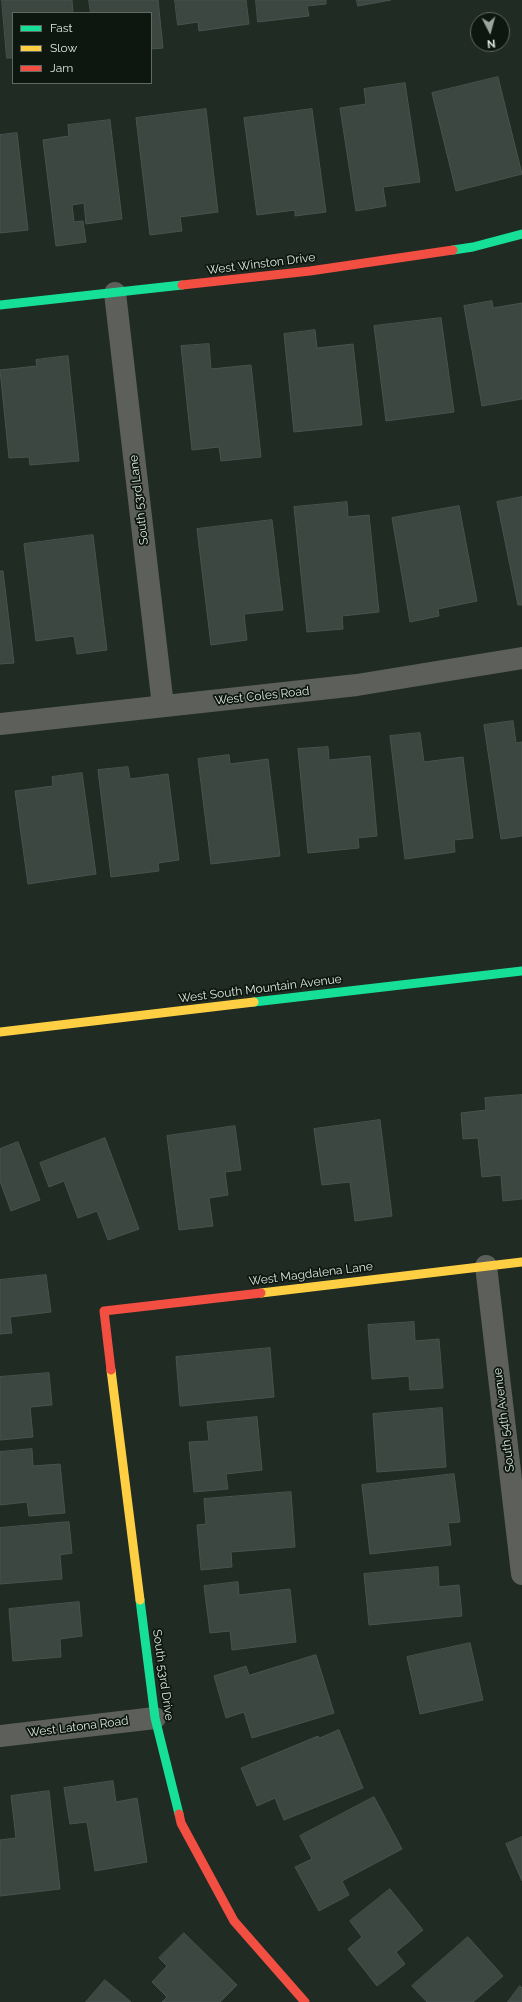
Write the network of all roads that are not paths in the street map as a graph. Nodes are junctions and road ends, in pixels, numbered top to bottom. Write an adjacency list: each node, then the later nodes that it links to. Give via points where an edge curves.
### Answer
1 (522, 234): 2 (street, West Winston Drive, via 473,246 310,271)
2 (115, 293): 3 (street, West Winston Drive); 5 (street, South 53rd Lane)
3 (0, 305)
4 (522, 658): 5 (street, West Coles Road, via 357,685)
5 (163, 706): 6 (street, West Coles Road)
6 (0, 724)
7 (522, 971): 8 (street, West South Mountain Avenue)
8 (0, 1032)
9 (522, 1262): 10 (street, West Magdalena Lane)
10 (486, 1266): 11 (street, West Magdalena Lane); 12 (street, South 54th Avenue)
11 (104, 1311): 13 (street, South 53rd Drive)
12 (522, 1574)
13 (155, 1718): 14 (street, West Latona Road); 15 (street, South 53rd Drive, via 181,1823 234,1921)
14 (0, 1736)
15 (305, 2002)

